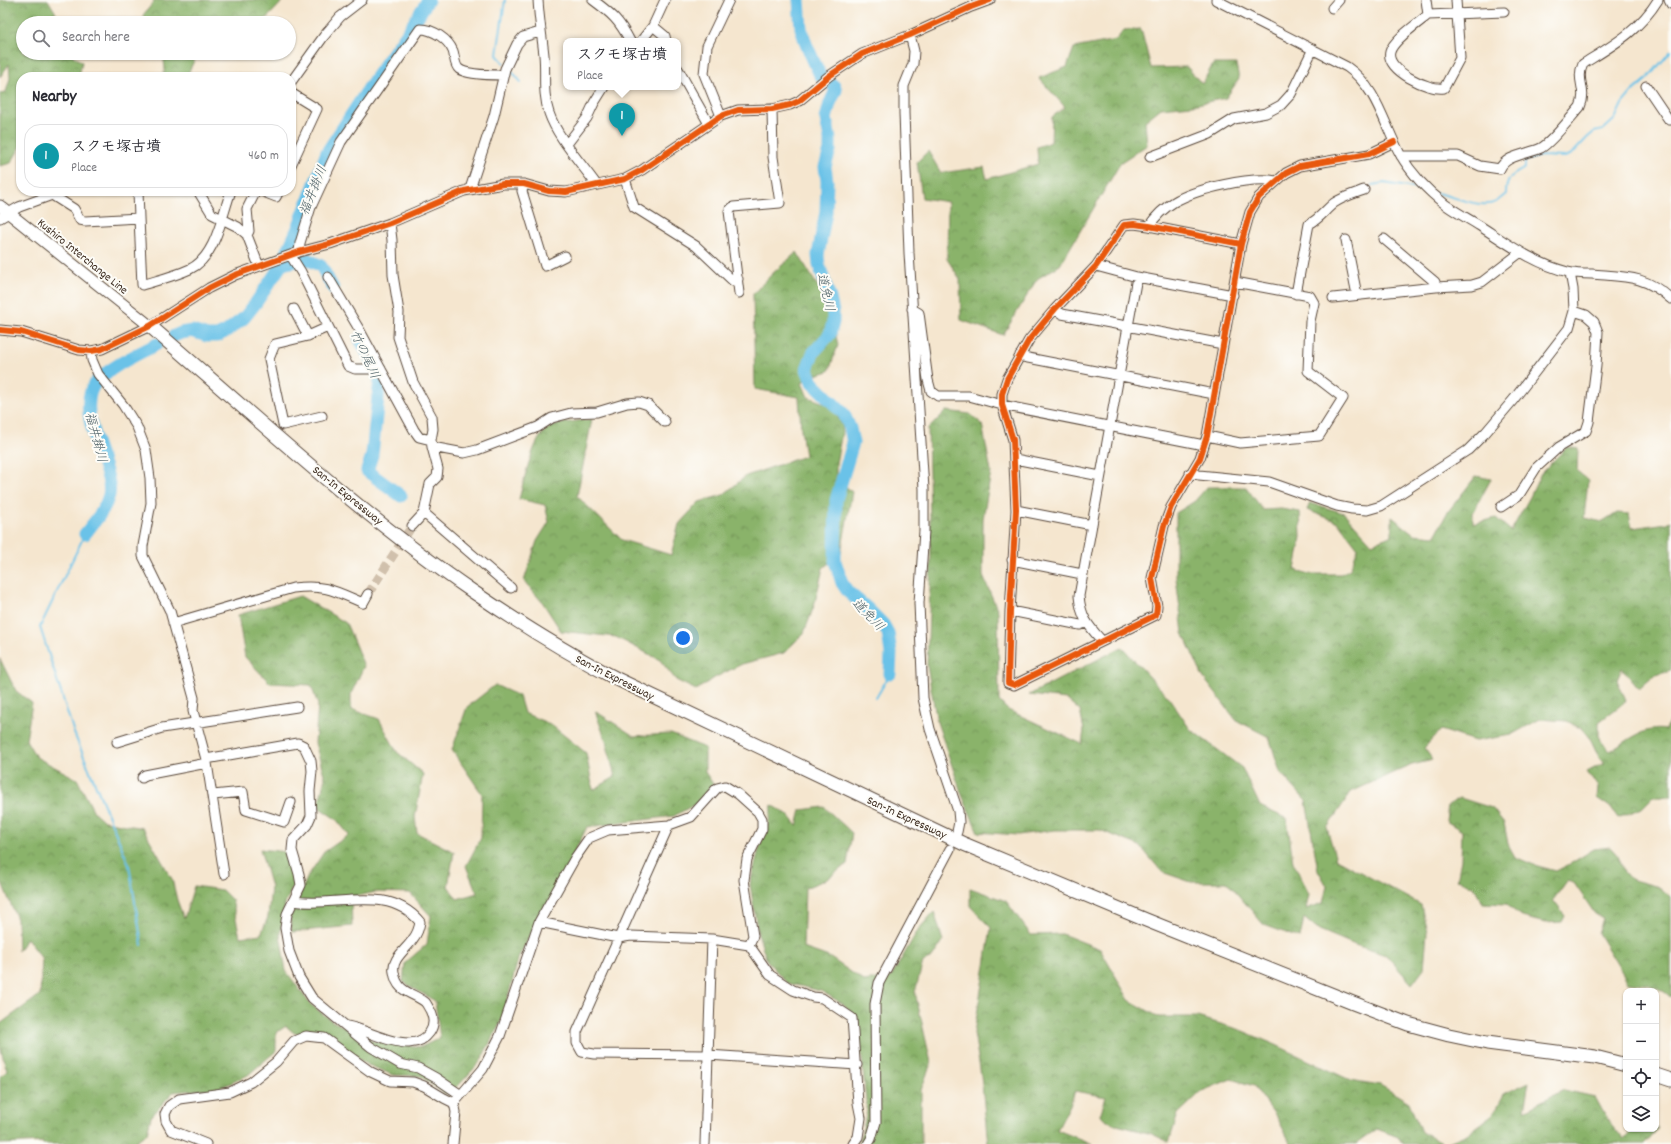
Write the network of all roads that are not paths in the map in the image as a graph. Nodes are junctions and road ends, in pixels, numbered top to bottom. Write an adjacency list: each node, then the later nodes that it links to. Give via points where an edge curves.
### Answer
1 (362, 0): 25 (street, via 340,17)
2 (538, 0): 19 (street)
3 (593, 0): 21 (street, via 614,16)
4 (665, 0): 18 (street)
5 (729, 0): 32 (street, via 707,46 704,69)
6 (990, 0): 20 (street)
7 (1216, 0): 24 (street)
8 (1339, 0): 14 (street)
9 (1426, 0): 16 (street)
10 (1456, 0): 17 (street)
11 (1658, 0): 38 (street, via 1640,25 1583,64 1580,75 1584,98 1580,106 1542,148 1509,160 1500,169 1480,166 1458,156)
12 (1669, 0): 13 (street)
13 (1671, 4)
14 (1332, 8)
15 (1504, 12): 17 (street)
16 (1428, 15): 17 (street); 17 (street, via 1394,44 1389,53 1390,60 1395,68 1417,83 1439,89 1444,88 1460,58)
17 (1457, 15)
18 (653, 26): 22 (street); 23 (street)
19 (540, 32): 26 (street, via 523,37); 36 (street, via 549,113 558,133)
20 (910, 36): 31 (street, via 862,54 829,76 799,101); 79 (street, via 914,51 913,64 904,86)
21 (628, 38)
22 (643, 38)
23 (665, 38)
24 (1313, 49): 35 (street, via 1347,67 1369,88); 39 (street, via 1291,94 1280,105 1266,113 1234,119 1210,134)
25 (296, 75)
26 (502, 75): 44 (street, via 494,116); 62 (street, via 458,68 453,50 447,42 435,33 420,29 341,142 311,207)
27 (681, 75): 34 (street)
28 (1646, 86): 33 (street)
29 (602, 90): 36 (street, via 587,118)
30 (296, 96): 37 (street, via 317,109)
31 (772, 109): 32 (street, via 738,110); 69 (street, via 772,157 780,203 733,207 729,211)
32 (721, 116): 34 (street)
33 (1671, 120)
34 (709, 124): 40 (street)
35 (1394, 142): 38 (street); 41 (street, via 1369,154 1300,166)
36 (567, 144): 43 (street)
37 (296, 154)
38 (1401, 156): 61 (street, via 1429,191 1447,206)
39 (1150, 157)
40 (625, 179): 43 (street); 69 (street, via 634,207 696,246 734,280)
41 (1276, 181): 56 (street, via 1265,179 1244,182 1196,193 1174,202); 60 (street, via 1259,197 1250,212)
42 (524, 184): 43 (street, via 549,191 566,192); 44 (street); 63 (street, via 522,191 545,266)
43 (596, 184)
44 (470, 189): 55 (street)
45 (1364, 190): 73 (street, via 1333,204 1316,221 1309,224)
46 (49, 196): 52 (street)
47 (54, 196): 53 (street, via 74,209 80,220)
48 (138, 196): 53 (street)
49 (201, 196): 54 (street, via 212,214)
50 (230, 196): 54 (street)
51 (254, 196): 57 (street, via 247,209)
52 (3, 212): 82 (main road, Kushiro Interchange Line)
53 (139, 218): 54 (street, via 142,285 190,269 201,261 210,249)
54 (223, 219): 57 (street)
55 (390, 222): 62 (street); 98 (street, via 393,275 399,312 398,337 413,382 432,417)
56 (1149, 226): 60 (street); 65 (street, via 1124,225)
57 (247, 235): 64 (street)
58 (1384, 239): 71 (street, via 1435,282)
59 (1346, 240): 74 (street)
60 (1241, 244): 70 (street)
61 (1521, 252): 66 (street); 71 (street, via 1482,282)
62 (295, 254): 64 (street); 84 (street)
63 (565, 256)
64 (259, 266): 82 (street, via 209,288)
65 (1096, 266): 68 (street); 80 (street)
66 (1570, 273): 77 (street, via 1632,277 1654,286); 81 (street)
67 (328, 277): 90 (street)
68 (1137, 277): 75 (street); 83 (street)
69 (738, 279): 72 (street)
70 (1235, 282): 73 (street); 75 (street)
71 (1436, 287): 74 (street)
72 (740, 293)
73 (1296, 294): 97 (street, via 1310,296 1314,304 1310,321 1308,371 1343,398 1318,436 1240,443)
74 (1357, 294): 76 (street)
75 (1232, 295): 87 (street)
76 (1333, 298)
77 (1671, 299)
78 (294, 309): 86 (street)
79 (912, 309): 93 (street, via 919,313 931,391 938,396 969,396); 123 (street, via 924,489 919,602 923,698 930,729 958,811)
80 (1055, 309): 83 (street, via 1062,314); 89 (street)
81 (1574, 311): 100 (street, via 1569,328 1486,432 1468,450 1381,506 1367,510 1352,509 1269,482); 102 (street, via 1586,315 1594,322 1598,332 1596,366 1586,432 1559,447 1536,468 1519,495)
82 (150, 326): 88 (street, via 117,344); 133 (highway, San-In Expressway, via 336,487 412,547 471,591 574,657 688,714 964,844 1353,1003 1408,1024 1449,1035 1487,1043 1594,1057)
83 (1128, 326): 87 (street); 91 (street)
84 (328, 327): 86 (street); 90 (street, via 348,366 355,369)
85 (0, 330): 88 (street, via 21,332 79,350)
86 (308, 336): 94 (street, via 275,344 269,359 283,425)
87 (1223, 344): 92 (street)
88 (91, 351): 112 (street, via 98,374 137,427 146,450 151,503 143,556 161,591)
89 (1020, 355): 91 (street); 93 (street, via 1007,379 1002,394)
90 (381, 369): 98 (street, via 414,430 419,437)
91 (1119, 376): 92 (street); 96 (street)
92 (1214, 394): 97 (street)
93 (1002, 405): 96 (street); 99 (street, via 1013,440)
94 (322, 416)
95 (665, 422): 98 (street, via 648,405 639,402 627,403 597,412 571,413 552,418 538,427 464,453)
96 (1110, 426): 97 (street); 101 (street)
97 (1205, 441): 100 (street, via 1200,458)
98 (432, 444): 104 (street, via 438,468 437,477 430,484)
99 (1015, 459): 101 (street); 103 (street)
100 (1190, 473): 114 (street, via 1171,507 1164,526 1152,578 1156,615)
101 (1100, 476): 105 (street)
102 (1501, 507)
103 (1016, 510): 105 (street); 107 (street)
104 (424, 513): 106 (street); 109 (street)
105 (1092, 525): 108 (street)
106 (412, 526)
107 (1012, 560): 108 (street); 111 (street)
108 (1082, 574): 113 (street, via 1080,611)
109 (511, 588)
110 (368, 594): 112 (street, via 363,603 327,588 293,588)
111 (1010, 611): 113 (street, via 1080,625); 114 (street, via 1008,683 1014,685)
112 (173, 623): 116 (street, via 194,698 193,711)
113 (1086, 623): 114 (street)
114 (1102, 641)
115 (297, 706): 116 (street)
116 (196, 723): 117 (street, via 162,728); 118 (street)
117 (117, 742)
118 (206, 761): 119 (street, via 145,775); 120 (street); 126 (street, via 298,743 304,746 312,771 311,816 307,825 293,840 292,850 301,885)
119 (142, 778)
120 (213, 795): 121 (street, via 243,792 246,810 284,822); 125 (street)
121 (291, 802)
122 (669, 825): 127 (street, via 608,830 589,838); 128 (street); 130 (street, via 690,817 717,788 725,786 758,812 762,819 762,829 747,859 744,880 753,936)
123 (957, 832)
124 (950, 849): 143 (street, via 879,983 875,1004 876,1122)
125 (224, 874)
126 (293, 901): 131 (street, via 286,914 285,928 289,952 298,976 312,998); 131 (street, via 308,903 378,899 403,907 420,922 416,936 396,960 393,971 398,986 426,1003 433,1016 432,1031 425,1039 408,1043 374,1036 359,1028)
127 (539, 922): 128 (street); 137 (street, via 500,1036 483,1069)
128 (618, 938): 129 (street, via 631,936); 132 (street, via 577,1032 577,1043 582,1052)
129 (712, 939): 130 (street); 132 (street)
130 (750, 945): 134 (street, via 770,975 793,990 822,998 852,1018)
131 (346, 1026): 137 (street, via 371,1047 400,1064 418,1068)
132 (708, 1056): 134 (street); 141 (street)
133 (1623, 1064)
134 (856, 1065): 142 (street, via 861,1118 858,1137)
135 (1659, 1076): 136 (highway)
136 (1671, 1080)
137 (461, 1095): 138 (street)
138 (454, 1103): 139 (street, via 413,1082 390,1081 371,1072 324,1038 306,1036 294,1041 276,1062 251,1082 230,1092 179,1099 169,1106 165,1114 171,1130); 140 (street, via 456,1112)
139 (206, 1144)
140 (453, 1144)
141 (706, 1144)
142 (853, 1144)
143 (868, 1144)

